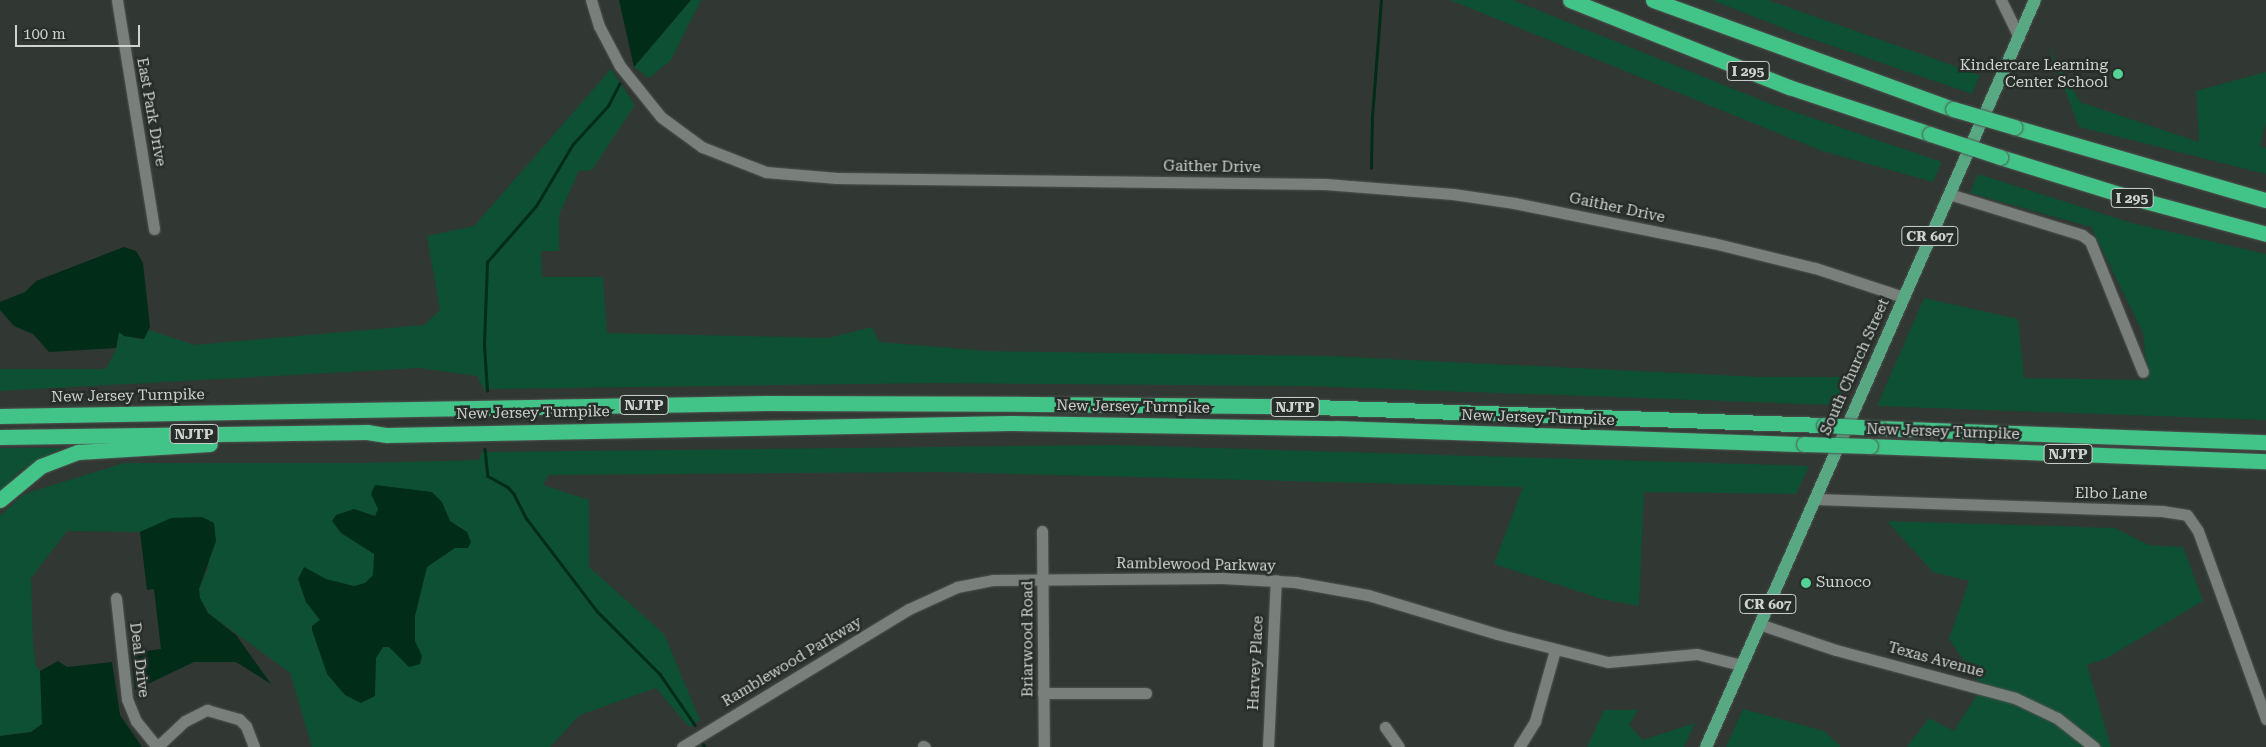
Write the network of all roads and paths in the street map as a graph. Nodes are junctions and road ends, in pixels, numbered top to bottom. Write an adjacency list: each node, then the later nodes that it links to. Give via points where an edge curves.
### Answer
1 (118, 0): 10 (street, East Park Drive)
2 (591, 0): 12 (street, Gaither Drive, via 599,26 620,66 661,117 702,147 766,172 837,178 1325,184 1453,194 1520,204 1712,243 1815,268)
3 (1570, 0): 11 (highway, I 295, bridge, via 1789,86 1930,134 2119,194)
4 (1653, 0): 9 (highway, I 295, bridge, via 1953,109)
5 (2001, 0): 7 (street)
6 (2036, 0): 7 (main road, South Church Street / CR 607)
7 (2019, 37): 8 (main road, South Church Street / CR 607)
8 (1949, 194): 12 (main road, South Church Street / CR 607); 13 (street, via 2082,235 2090,241)
9 (2266, 200)
10 (154, 229)
11 (2266, 234)
12 (1903, 298): 21 (main road, South Church Street / CR 607)
13 (2143, 372)
14 (0, 405): 15 (highway, via 233,402)
15 (316, 410): 16 (highway, New Jersey Turnpike / NJTP); 19 (highway, New Jersey Turnpike / NJTP, bridge, via 766,403 1179,404)
16 (0, 416)
17 (387, 435): 18 (highway, New Jersey Turnpike / NJTP, via 367,432); 20 (highway, New Jersey Turnpike / NJTP, bridge, via 1018,423 1337,428); 22 (highway, via 85,451 41,466)
18 (0, 438)
19 (2266, 442)
20 (2266, 461)
21 (1815, 499): 27 (main road, South Church Street / CR 607); 32 (street, Elbo Lane, via 2162,511 2187,516 2200,536)
22 (0, 500)
23 (1042, 531): 24 (street, Briarwood Road)
24 (1043, 578): 25 (street, Ramblewood Parkway); 30 (street, Briarwood Road); 36 (street, Ramblewood Parkway, via 993,580 940,593)
25 (1276, 580): 28 (street, Ramblewood Parkway, via 1368,595); 38 (street, Harvey Place)
26 (116, 598): 34 (street, Deal Drive, via 127,699 136,721)
27 (1759, 624): 29 (main road, South Church Street / CR 607); 42 (street, Texas Avenue, via 1827,647 2015,698 2056,718)
28 (1555, 650): 29 (street, Ramblewood Parkway, via 1608,662 1697,654); 40 (street, via 1535,720)
29 (1741, 665): 41 (main road, South Church Street / CR 607)
30 (1043, 693): 31 (street); 37 (street, Briarwood Road)
31 (1146, 693)
32 (2266, 719)
33 (1385, 727): 39 (street)
34 (157, 747): 35 (street, via 185,721 208,710 239,719 246,726)
35 (254, 747)
36 (682, 747)
37 (1044, 747)
38 (1268, 747)
39 (1398, 747)
40 (1519, 747)
41 (1706, 747)
42 (2094, 747)

